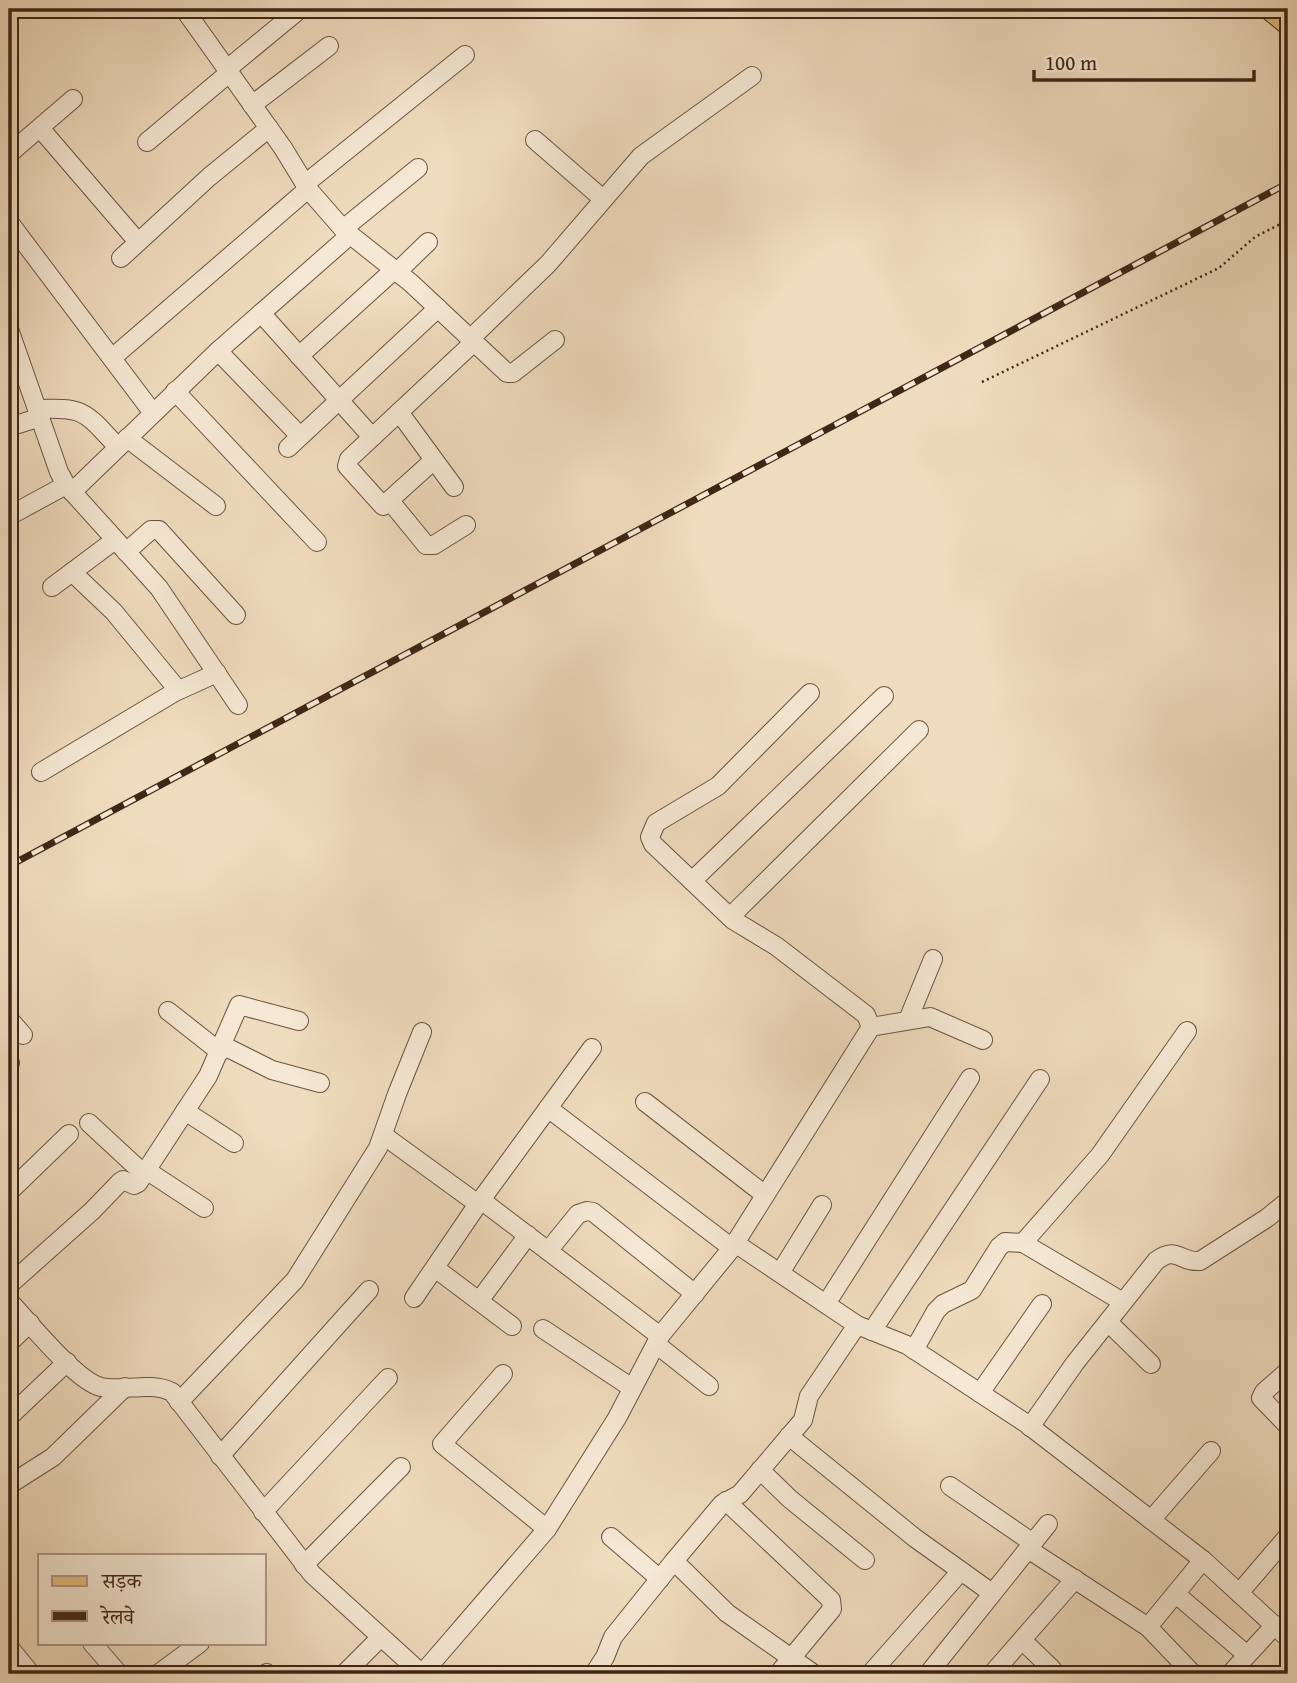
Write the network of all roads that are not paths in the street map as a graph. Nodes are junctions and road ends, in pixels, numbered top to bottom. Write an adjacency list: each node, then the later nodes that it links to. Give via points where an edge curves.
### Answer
1 (184, 9): 7 (street)
2 (300, 9): 7 (street)
3 (1271, 9): 4 (main road)
4 (1288, 23)
5 (329, 46): 10 (street)
6 (465, 55): 17 (street)
7 (227, 71): 10 (street); 14 (street)
8 (752, 76): 18 (street, via 641,156)
9 (73, 99): 11 (street)
10 (252, 105): 12 (street)
11 (40, 128): 15 (street); 22 (street)
12 (269, 128): 17 (street); 22 (street)
13 (536, 141): 18 (street)
14 (147, 142)
15 (9, 153)
16 (418, 168): 20 (street)
17 (307, 186): 20 (street); 32 (street)
18 (603, 199): 29 (street, via 548,264)
19 (9, 222): 32 (street)
20 (346, 232): 24 (street); 26 (street)
21 (428, 242): 24 (street)
22 (138, 243): 23 (street)
23 (121, 258)
24 (396, 271): 25 (street); 31 (street)
25 (438, 309): 29 (street); 34 (street)
26 (261, 313): 30 (street); 31 (street)
27 (9, 329): 36 (street)
28 (555, 340): 29 (street, via 510,373)
29 (471, 341): 35 (street)
30 (218, 351): 33 (street); 34 (street, via 294,442)
31 (299, 356): 34 (street)
32 (112, 358): 37 (street)
33 (175, 391): 37 (street); 48 (street)
34 (338, 401): 39 (street)
35 (399, 412): 39 (street); 41 (street)
36 (39, 413): 38 (street); 40 (street, via 69,408 80,411); 43 (street)
37 (153, 413): 40 (street)
38 (9, 427)
39 (372, 437): 44 (street, via 347,466 381,504)
40 (122, 442): 43 (street); 45 (street)
41 (435, 460): 42 (street); 44 (street)
42 (454, 487)
43 (69, 488): 46 (street); 49 (street)
44 (390, 501): 47 (street, via 426,545 434,545)
45 (216, 506)
46 (9, 515)
47 (466, 525)
48 (317, 542)
49 (121, 546): 50 (street); 52 (street, via 159,530); 53 (street, via 169,600)
50 (72, 572): 51 (street); 54 (street, via 114,612)
51 (52, 587)
52 (236, 615)
53 (217, 673): 54 (street); 57 (street)
54 (178, 690): 59 (street)
55 (810, 693): 60 (street, via 718,786 652,829 653,844)
56 (884, 696): 60 (street)
57 (238, 705)
58 (919, 730): 61 (street)
59 (41, 772)
60 (692, 881): 61 (street)
61 (730, 917): 67 (street, via 866,1015)
62 (933, 958): 65 (street)
63 (168, 1011): 72 (street)
64 (9, 1019): 70 (street)
65 (908, 1020): 67 (street); 71 (street, via 930,1017)
66 (299, 1021): 72 (street, via 239,1005)
67 (871, 1027): 86 (street)
68 (1188, 1031): 92 (street, via 1100,1155)
69 (422, 1032): 82 (street)
70 (23, 1035)
71 (983, 1040)
72 (221, 1048): 76 (street, via 272,1070); 79 (street)
73 (592, 1048): 78 (street)
74 (970, 1078): 104 (street)
75 (1040, 1079): 109 (street)
76 (320, 1083)
77 (645, 1102): 86 (street)
78 (548, 1108): 88 (street); 93 (street)
79 (185, 1111): 83 (street); 84 (street)
80 (89, 1123): 84 (street)
81 (69, 1134): 85 (street)
82 (383, 1135): 88 (street); 123 (street, via 372,1161 295,1280)
83 (234, 1143)
84 (145, 1172): 90 (street); 97 (street, via 134,1185 120,1182)
85 (9, 1192)
86 (765, 1195): 93 (street)
87 (1288, 1201): 103 (street, via 1200,1261 1164,1254)
88 (479, 1202): 91 (street); 95 (street)
89 (822, 1205): 96 (street)
90 (204, 1208)
91 (528, 1235): 94 (street); 102 (street)
92 (1023, 1243): 103 (street); 113 (street, via 1005,1242 999,1247 972,1290 936,1311)
93 (734, 1245): 96 (street); 99 (street)
94 (548, 1251): 99 (street, via 578,1214 587,1210); 111 (street)
95 (435, 1268): 100 (street); 102 (street)
96 (780, 1273): 104 (street)
97 (9, 1284)
98 (369, 1290): 129 (street)
99 (695, 1294): 111 (street)
100 (414, 1298)
101 (9, 1301): 107 (street)
102 (479, 1301): 108 (street)
103 (1123, 1302): 106 (street)
104 (826, 1304): 109 (street)
105 (1042, 1304): 122 (street)
106 (1108, 1322): 115 (street); 126 (street)
107 (30, 1323): 112 (street); 114 (street)
108 (512, 1326)
109 (864, 1328): 113 (street); 127 (street, via 809,1396 803,1420)
110 (543, 1329): 121 (street)
111 (658, 1340): 119 (street); 121 (street)
112 (9, 1343)
113 (914, 1350): 122 (street)
114 (67, 1362): 120 (street, via 102,1387); 124 (street)
115 (1151, 1364)
116 (1288, 1371): 125 (street, via 1261,1398)
117 (503, 1374): 138 (street, via 442,1444)
118 (388, 1378): 135 (street)
119 (709, 1386)
120 (125, 1387): 123 (street, via 160,1387 172,1392); 132 (street, via 53,1457)
121 (632, 1388): 138 (street)
122 (980, 1393): 126 (street)
123 (179, 1402): 129 (street)
124 (10, 1412)
125 (1288, 1426)
126 (1030, 1427): 136 (street)
127 (789, 1436): 131 (street); 146 (street)
128 (1210, 1451): 136 (street)
129 (220, 1456): 135 (street)
130 (401, 1467): 145 (street)
131 (760, 1470): 134 (street, via 740,1494); 142 (street)
132 (9, 1485)
133 (950, 1486): 141 (street)
134 (726, 1501): 144 (street); 160 (street, via 831,1600 832,1608)
135 (263, 1512): 145 (street)
136 (1151, 1520): 143 (street)
137 (1048, 1524): 141 (street)
138 (547, 1530): 165 (street)
139 (1288, 1536): 150 (street)
140 (611, 1537): 147 (street)
141 (1030, 1546): 148 (street); 149 (street)
142 (865, 1560)
143 (1203, 1560): 150 (street); 151 (street)
144 (674, 1561): 147 (street); 160 (street, via 727,1614)
145 (304, 1565): 154 (street)
146 (961, 1571): 149 (street); 169 (street)
147 (660, 1579): 166 (street, via 613,1637)
148 (1075, 1579): 152 (street); 155 (street)
149 (992, 1593): 170 (street)
150 (1239, 1593): 153 (street)
151 (1176, 1594): 152 (street); 159 (street)
152 (1148, 1627): 173 (street)
153 (1282, 1627): 159 (street)
154 (381, 1637): 164 (street); 165 (street)
155 (1022, 1640): 171 (street); 172 (street)
156 (97, 1644): 161 (street)
157 (199, 1644): 163 (street)
158 (9, 1647): 162 (street)
159 (1247, 1656): 174 (street)
160 (792, 1659): 167 (street); 168 (street)
161 (112, 1672)
162 (32, 1674)
163 (158, 1674)
164 (344, 1674)
165 (422, 1674)
166 (595, 1674)
167 (778, 1674)
168 (814, 1674)
169 (870, 1674)
170 (929, 1674)
171 (992, 1674)
172 (1054, 1674)
173 (1193, 1674)
174 (1230, 1674)

